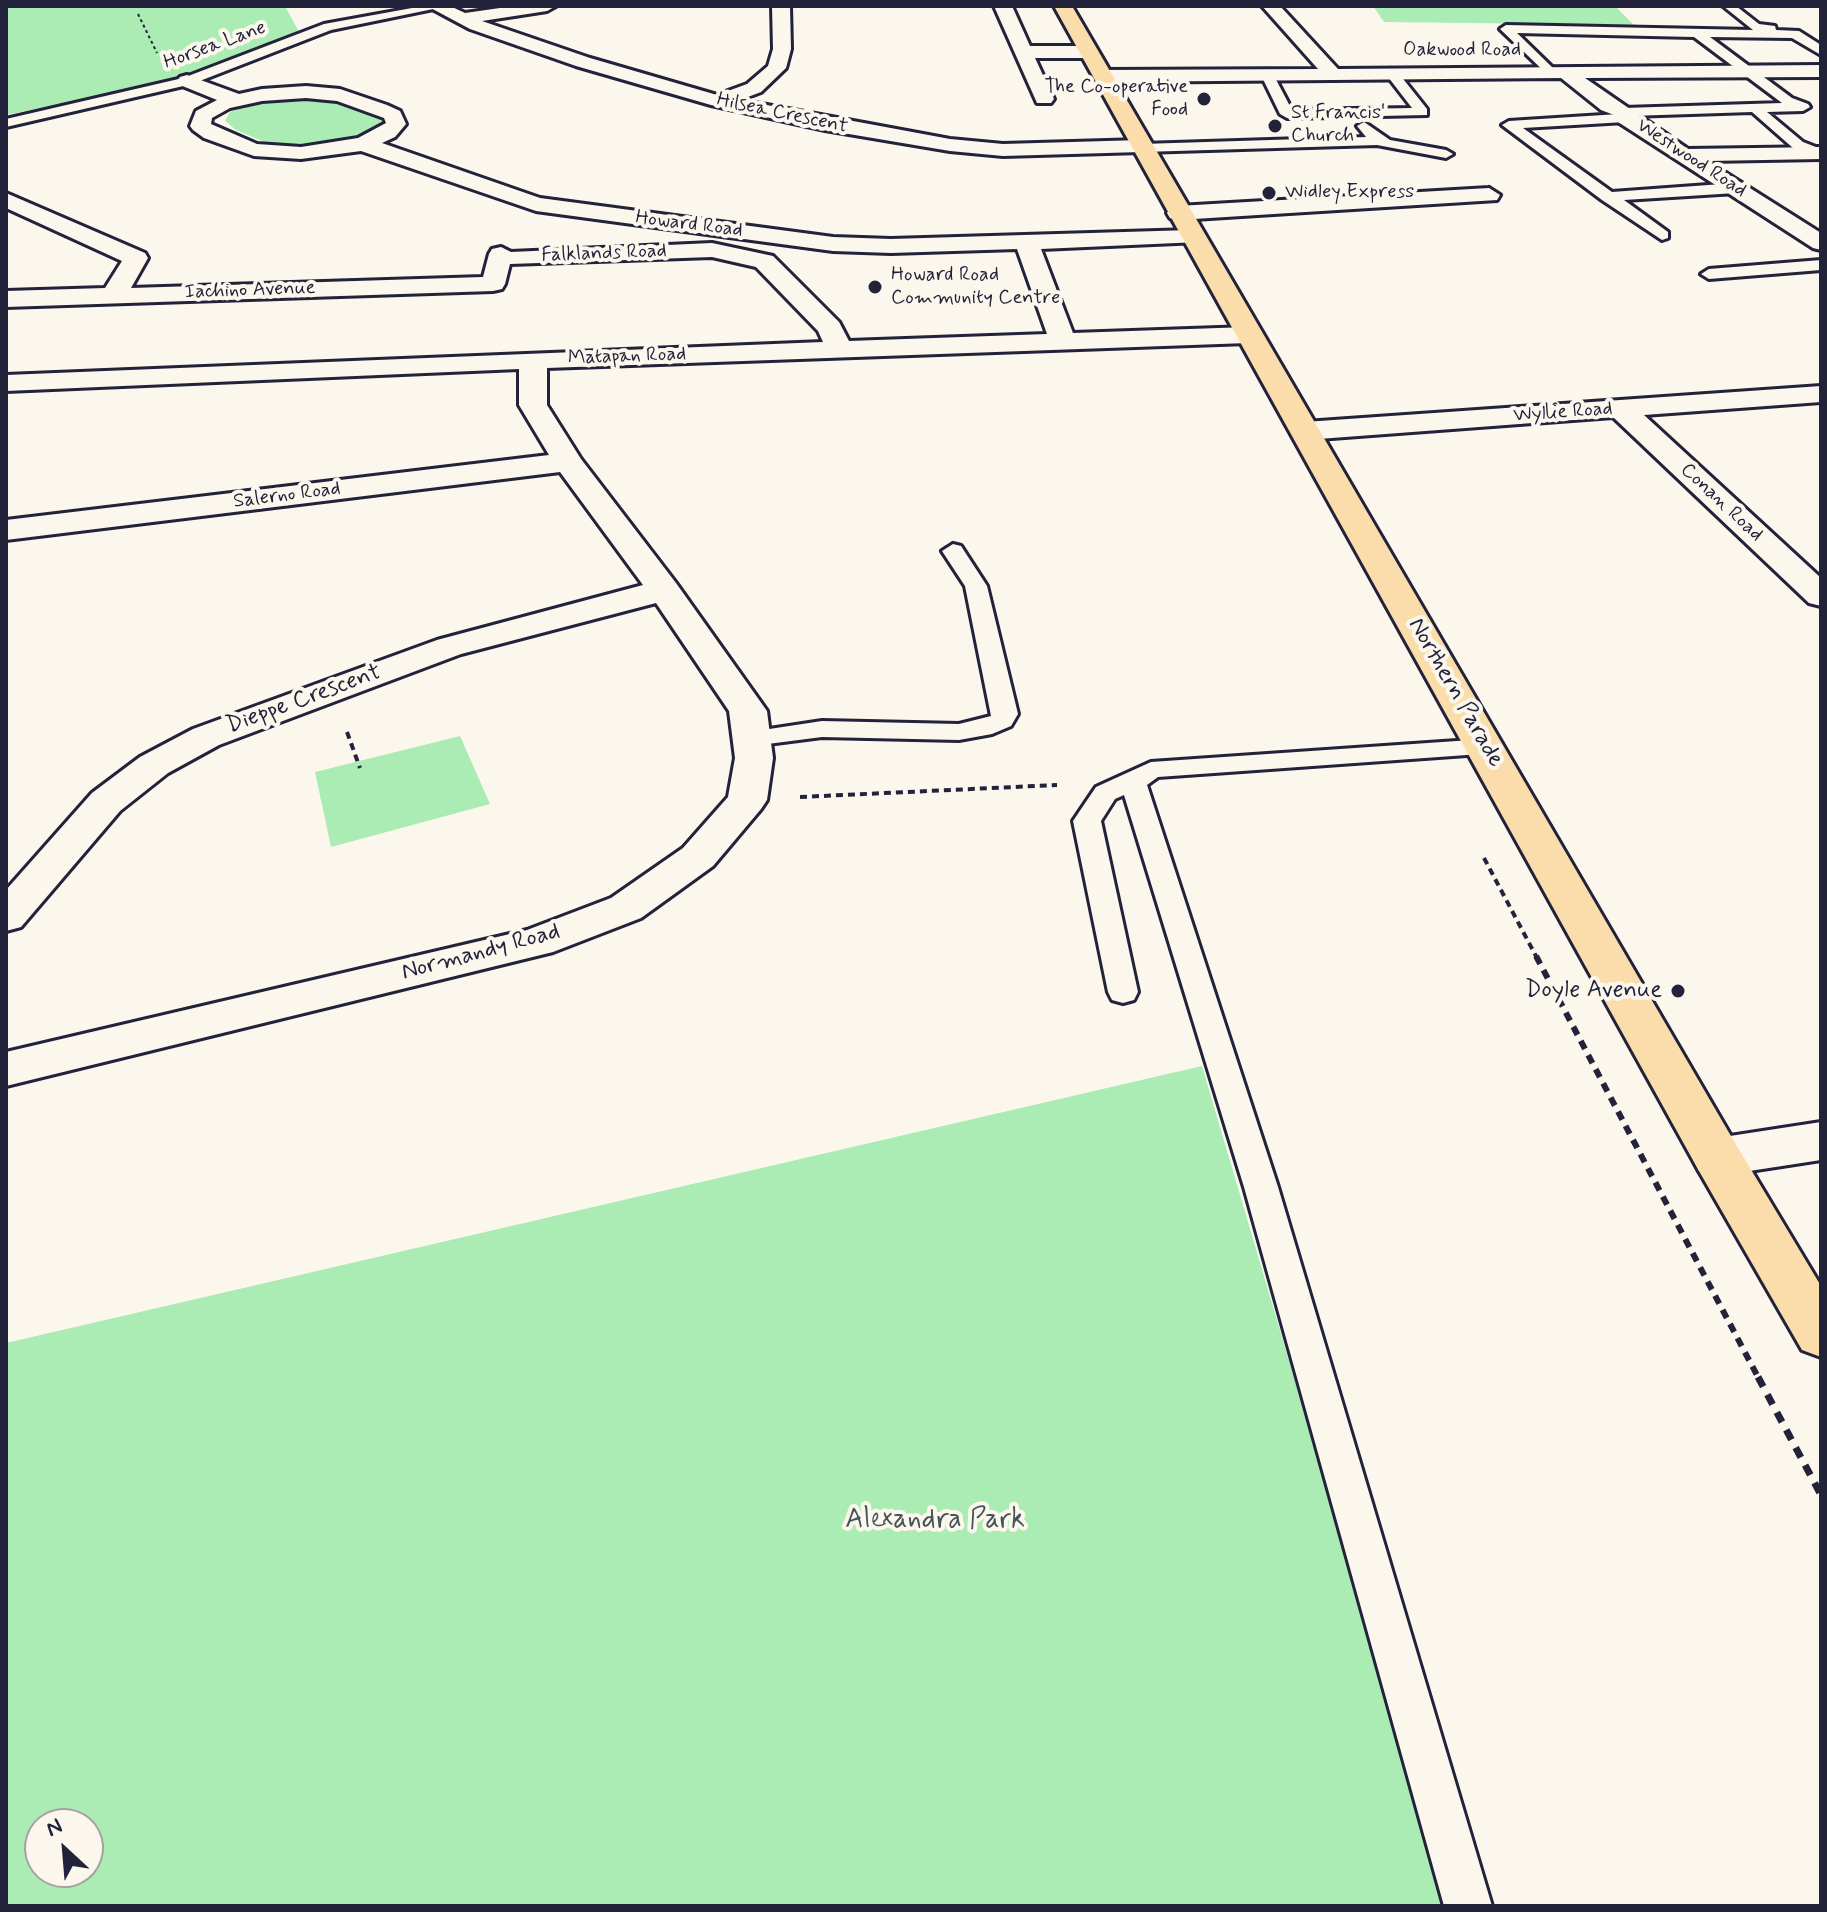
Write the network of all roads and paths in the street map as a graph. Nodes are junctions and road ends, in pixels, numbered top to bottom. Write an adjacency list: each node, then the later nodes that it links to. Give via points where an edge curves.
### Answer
1 (437, 6): 8 (street, Hilsea Crescent); 20 (lane, Horsea Lane, via 328,27)
2 (547, 6): 8 (street)
3 (781, 6): 23 (street, via 777,68 754,88)
4 (1003, 6): 12 (street)
5 (1063, 6): 13 (main road, Northern Parade)
6 (1271, 6): 18 (street)
7 (1729, 6): 9 (lane, via 1761,28)
8 (462, 19): 23 (street, Hilsea Crescent, via 583,62)
9 (1809, 30)
10 (1697, 33): 11 (lane, via 1795,34); 15 (lane, via 1506,29); 16 (lane)
11 (1821, 51)
12 (1023, 52): 13 (street); 21 (street)
13 (1096, 64): 19 (street, Oakwood Road); 32 (main road, Northern Parade)
14 (1821, 71): 16 (street, Oakwood Road)
15 (1557, 72): 16 (street, Oakwood Road); 17 (street, Oakwood Road); 27 (street, Westwood Road)
16 (1747, 72): 24 (lane)
17 (1391, 73): 18 (street, Oakwood Road); 19 (lane, via 1422,112 1287,114)
18 (1333, 74): 19 (street, Oakwood Road)
19 (1267, 75)
20 (187, 81): 22 (street); 29 (lane, Horsea Lane)
21 (1044, 99)
22 (236, 100): 31 (street, via 283,92 326,93 393,115 392,130); 31 (street, via 203,115 202,129 244,147 276,153 317,153)
23 (718, 101): 32 (street, Hilsea Crescent, via 950,145 1003,150)
24 (1803, 107): 25 (lane); 26 (lane)
25 (1759, 108): 27 (lane); 33 (lane, via 1798,145)
26 (1821, 108)
27 (1624, 115): 35 (street, Westwood Road); 38 (lane, via 1509,125)
28 (1360, 121): 30 (lane)
29 (6, 123)
30 (1377, 141): 32 (lane); 34 (lane)
31 (363, 144): 42 (street, Howard Road, via 511,197 566,209 833,244)
32 (1142, 147): 40 (main road, Northern Parade)
33 (1821, 153): 35 (street)
34 (1446, 154)
35 (1685, 155): 36 (street, Westwood Road)
36 (1736, 188): 38 (lane); 43 (street, Westwood Road)
37 (1489, 195): 40 (street, Howard Road)
38 (1607, 197): 41 (lane)
39 (6, 200): 47 (street, via 136,258)
40 (1184, 225): 42 (street, Howard Road); 49 (main road, Northern Parade)
41 (1662, 235)
42 (1026, 241): 50 (street)
43 (1821, 243)
44 (1821, 265): 45 (lane)
45 (1709, 274)
46 (493, 284): 47 (street, Iachino Avenue); 51 (street, Falklands Road, via 508,256 712,250 764,261 830,328)
47 (114, 295): 48 (street, Iachino Avenue)
48 (6, 299)
49 (1248, 335): 50 (street, Matapan Road); 56 (main road, Northern Parade)
50 (1064, 343): 51 (street, Matapan Road)
51 (840, 351): 52 (street, Matapan Road)
52 (533, 360): 53 (street, Matapan Road); 57 (street, via 533,405)
53 (6, 383)
54 (1821, 394): 55 (street, Wyllie Road)
55 (1622, 410): 56 (street, Wyllie Road); 61 (street, Conan Road)
56 (1305, 431): 63 (main road, Northern Parade)
57 (568, 462): 58 (street, Salerno Road); 60 (street)
58 (6, 530)
59 (953, 551): 62 (lane, via 976,586 1005,714 1002,721 959,732 822,729)
60 (664, 590): 62 (street, via 748,711); 66 (street, Dieppe Crescent, via 449,647 206,737 154,765 106,802)
61 (1821, 596)
62 (752, 738): 65 (street)
63 (1486, 747): 64 (lane, via 1151,770); 70 (main road, Northern Parade)
64 (1133, 782): 65 (path); 67 (lane, via 1105,793 1087,821); 72 (lane, via 1261,1187)
65 (747, 800): 68 (street, Normandy Road, via 698,857 626,908 538,942)
66 (6, 917)
67 (1123, 992)
68 (6, 1069)
69 (1821, 1141): 70 (street)
70 (1717, 1157): 71 (main road, Northern Parade)
71 (1821, 1334)
72 (1468, 1906)

